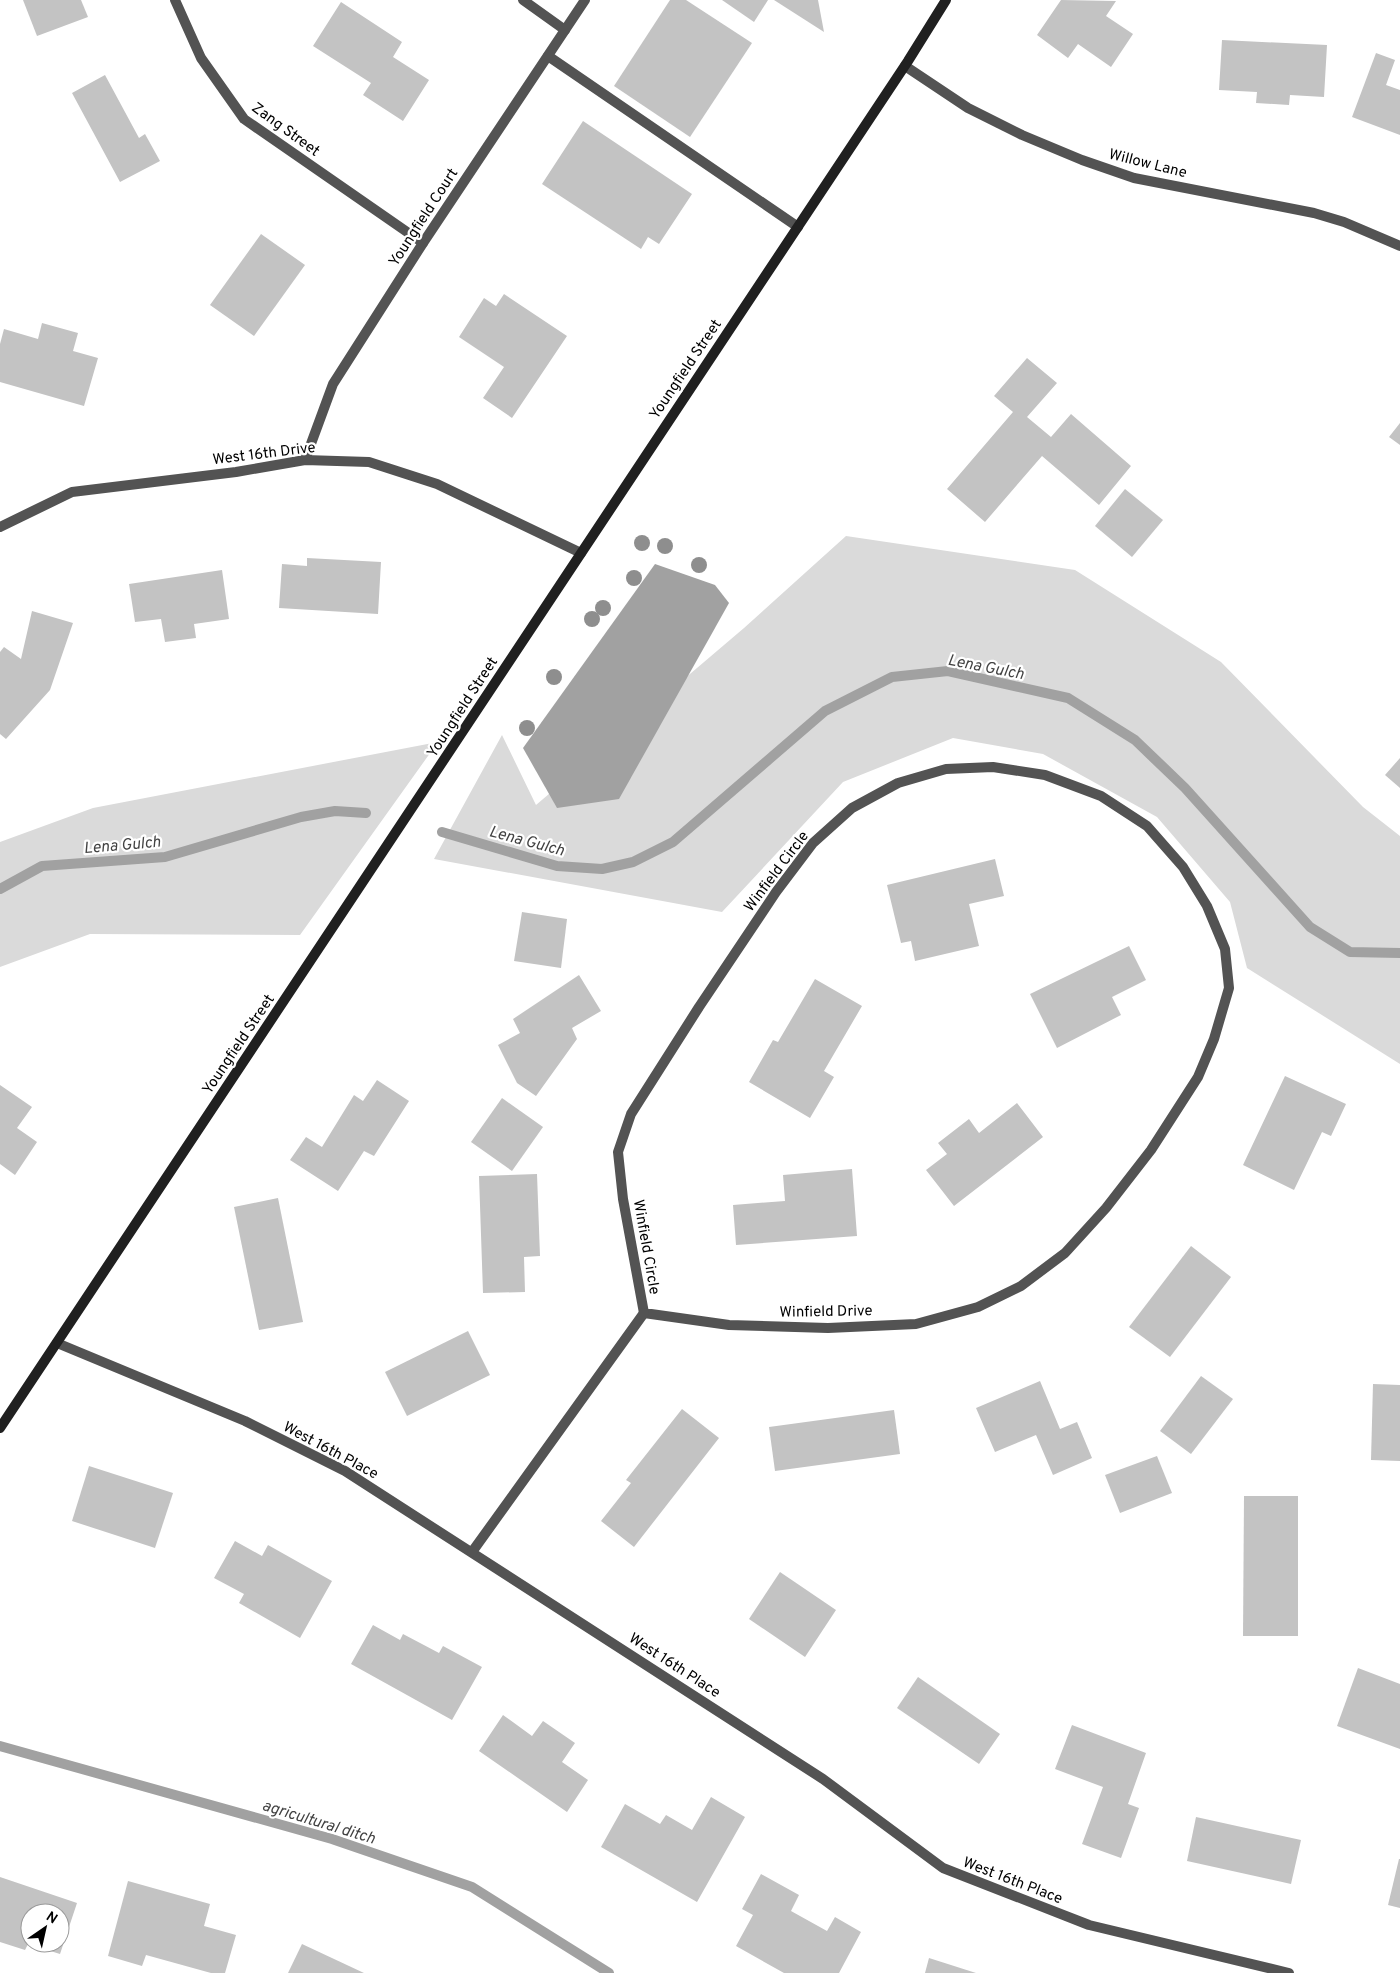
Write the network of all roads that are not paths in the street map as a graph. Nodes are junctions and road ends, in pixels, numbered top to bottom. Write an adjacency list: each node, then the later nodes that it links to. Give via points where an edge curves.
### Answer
1 (175, 0): 9 (street, Zang Street, via 201,58 244,119)
2 (523, 0): 5 (street)
3 (585, 0): 5 (street, Youngfield Court)
4 (946, 0): 7 (street, Youngfield Street)
5 (565, 30): 6 (street, Youngfield Court)
6 (548, 56): 8 (street); 9 (street, Youngfield Court)
7 (905, 66): 8 (street, Youngfield Street); 10 (street, Willow Lane, via 968,108 1082,160 1134,178 1314,213)
8 (798, 227): 13 (street, Youngfield Street)
9 (423, 243): 11 (street, Youngfield Court, via 333,384)
10 (1400, 246)
11 (305, 460): 12 (street, West 16th Drive, via 236,472 72,492); 13 (street, West 16th Drive, via 368,462 436,484)
12 (0, 527)
13 (581, 553): 16 (street, Youngfield Street)
14 (1198, 1077): 15 (street, Winfield Drive, via 1151,1150 1106,1208 1064,1253 1021,1286 978,1307 916,1324 828,1328 729,1325); 15 (street, Winfield Circle, via 1214,1039 1229,988 1226,949 1207,906 1183,867 1147,826 1101,796 1036,774 993,767 946,769 898,783 852,808 813,843 770,900 631,1114 618,1152 623,1199)
15 (644, 1313): 18 (street)
16 (57, 1342): 17 (street, Youngfield Street); 18 (street, West 16th Place, via 245,1421 336,1467)
17 (0, 1428)
18 (472, 1552): 19 (street, West 16th Place, via 823,1779 942,1868 1089,1925)
19 (1290, 1973)

